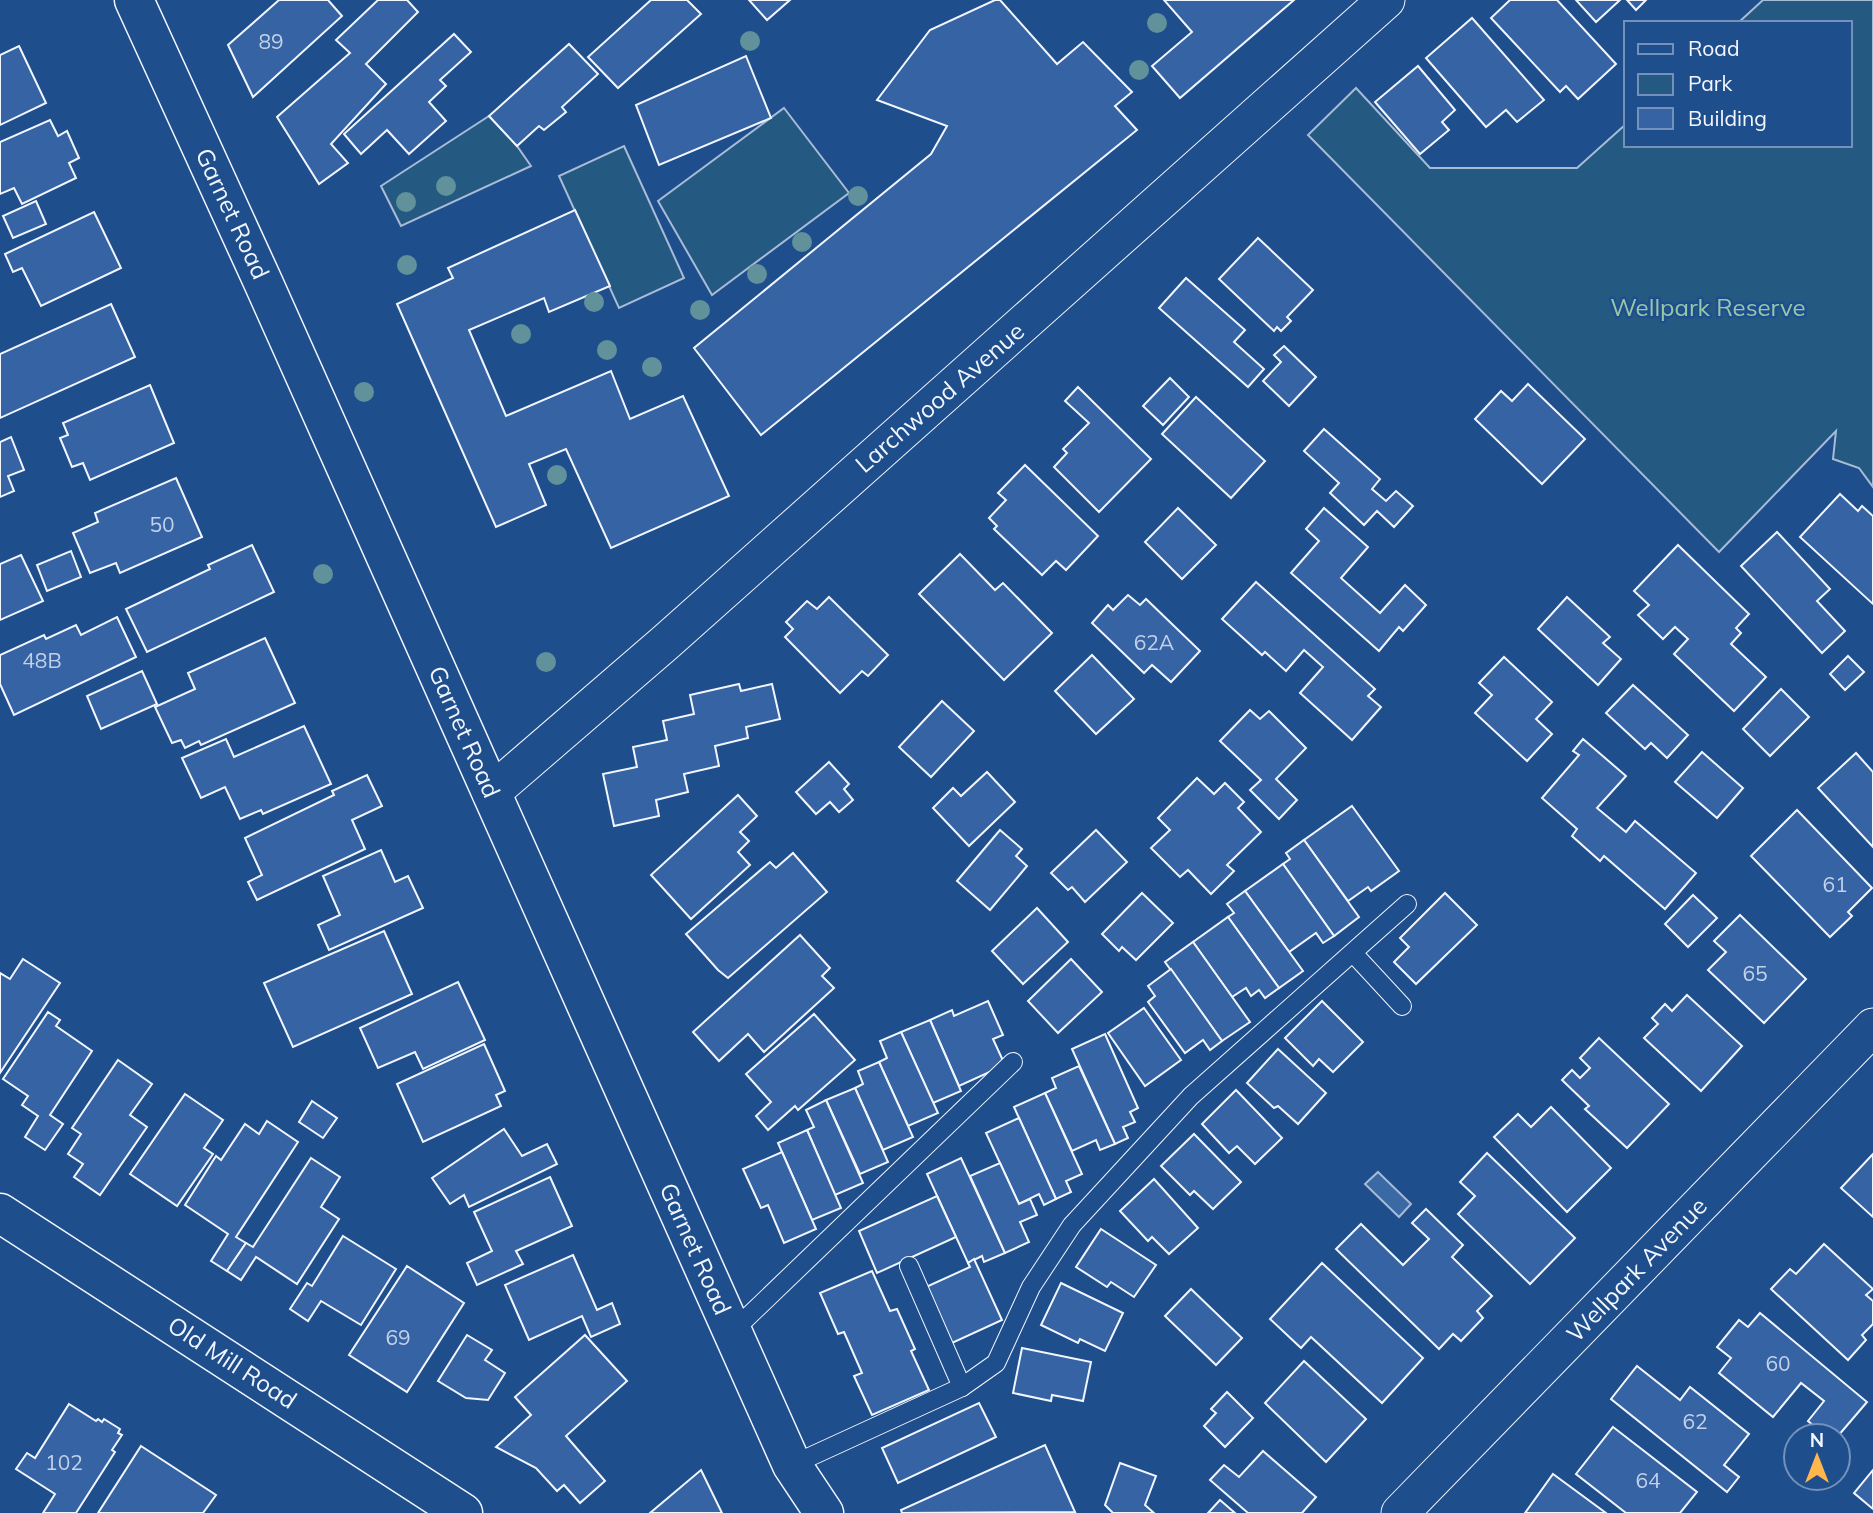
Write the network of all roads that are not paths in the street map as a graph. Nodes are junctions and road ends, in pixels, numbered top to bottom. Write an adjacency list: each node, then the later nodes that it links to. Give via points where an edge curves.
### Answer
1 (134, 0): 3 (main road, Garnet Road)
2 (1386, 0): 3 (street, Larchwood Avenue)
3 (491, 793): 11 (main road, Garnet Road)
4 (1407, 904): 5 (lane)
5 (1353, 953): 6 (lane); 12 (lane, via 1191,1096 1072,1225 1031,1287 996,1363)
6 (1402, 1006)
7 (1873, 1027): 17 (street, Wellpark Avenue)
8 (1013, 1062): 11 (lane)
9 (0, 1213): 14 (main road, Old Mill Road)
10 (909, 1266): 12 (lane)
11 (732, 1332): 13 (main road, Garnet Road)
12 (962, 1387): 13 (lane)
13 (792, 1465): 15 (main road, Garnet Road); 16 (main road, Garnet Road)
14 (463, 1513)
15 (803, 1513)
16 (824, 1513)
17 (1400, 1513)

